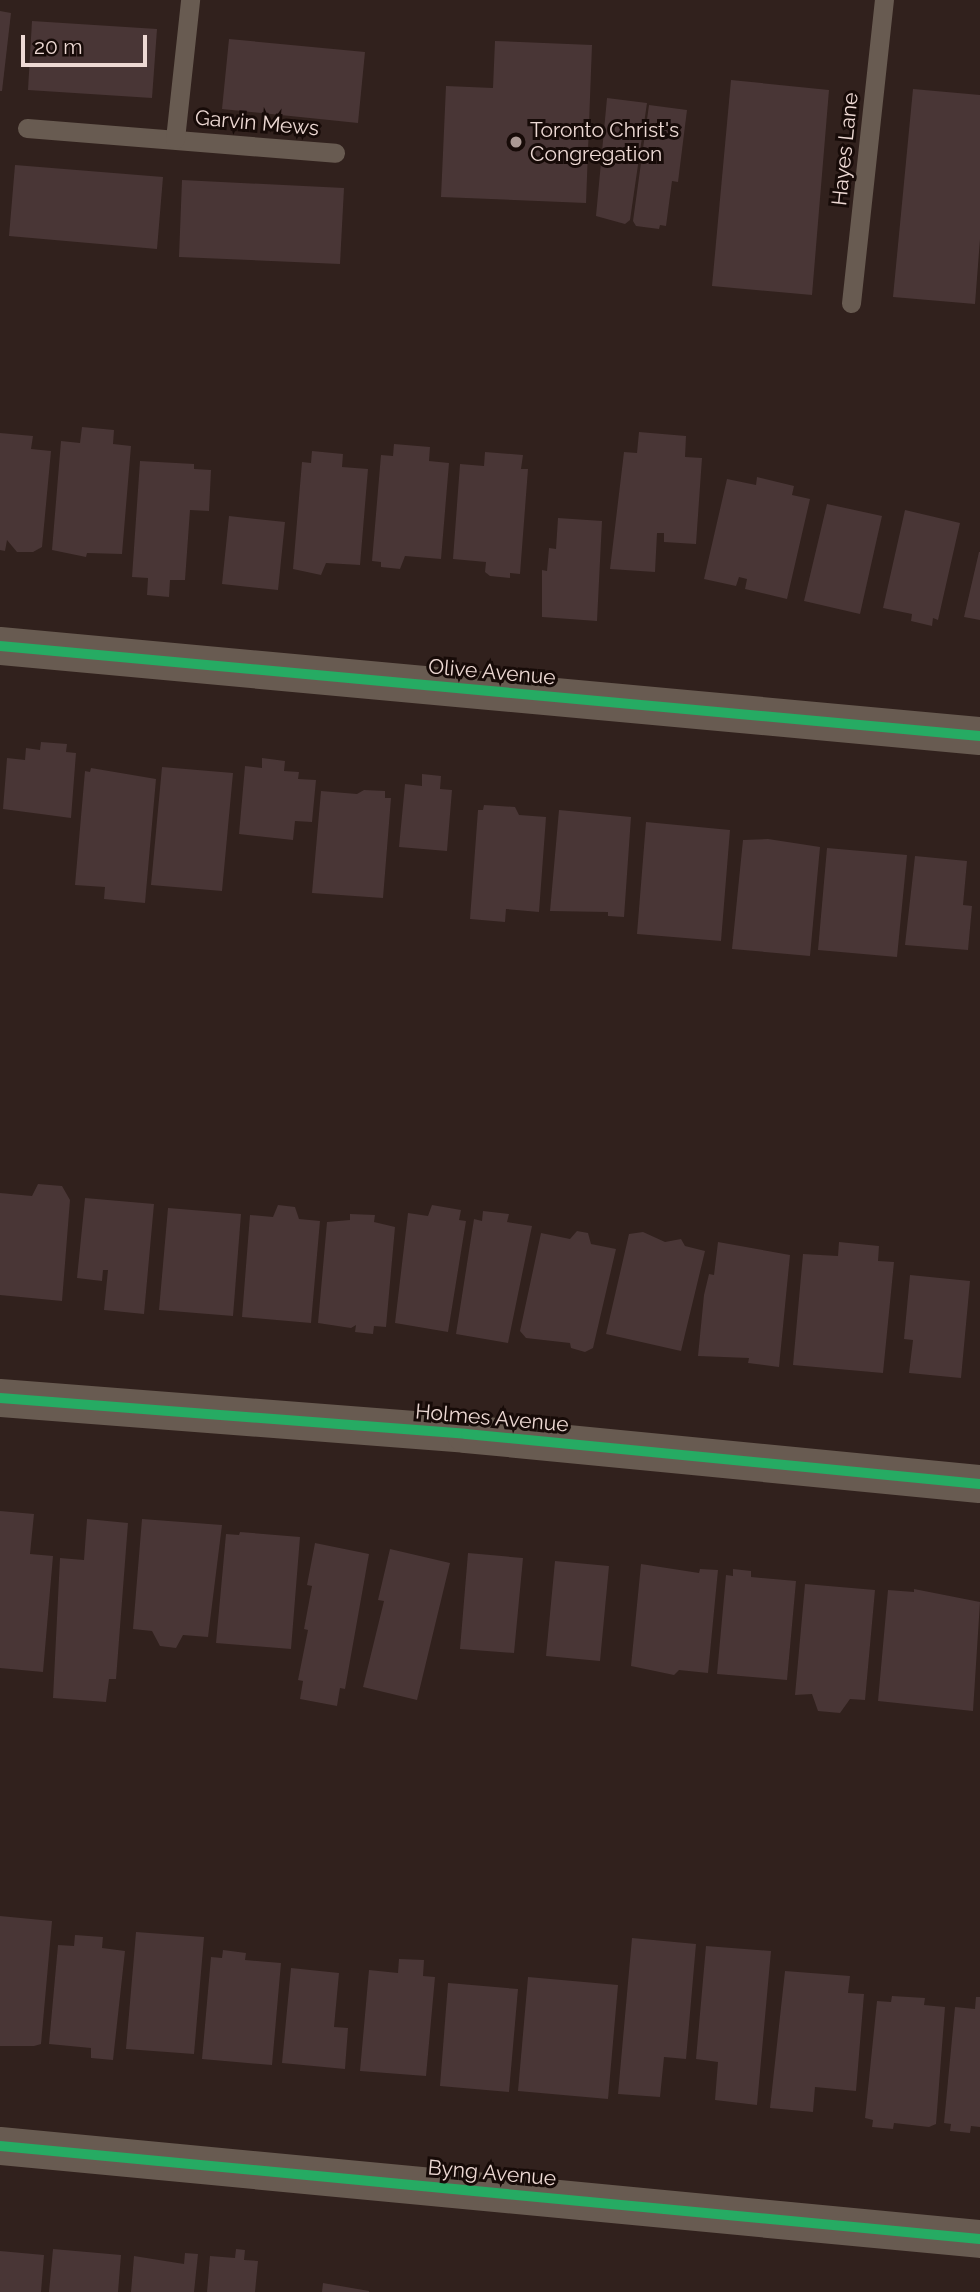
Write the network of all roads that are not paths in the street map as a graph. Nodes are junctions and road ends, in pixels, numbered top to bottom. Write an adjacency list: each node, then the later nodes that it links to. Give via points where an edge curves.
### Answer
1 (190, 0): 4 (lane, Garvin Mews)
2 (884, 0): 6 (lane, Hayes Lane)
3 (27, 128): 4 (lane, Garvin Mews)
4 (175, 139): 5 (lane, Garvin Mews)
5 (335, 153)
6 (851, 303)
7 (0, 646): 8 (street, Olive Avenue)
8 (980, 736)
9 (0, 1398): 10 (street, Holmes Avenue, via 466,1434)
10 (980, 1484)
11 (0, 2146): 12 (street, Byng Avenue)
12 (980, 2239)

